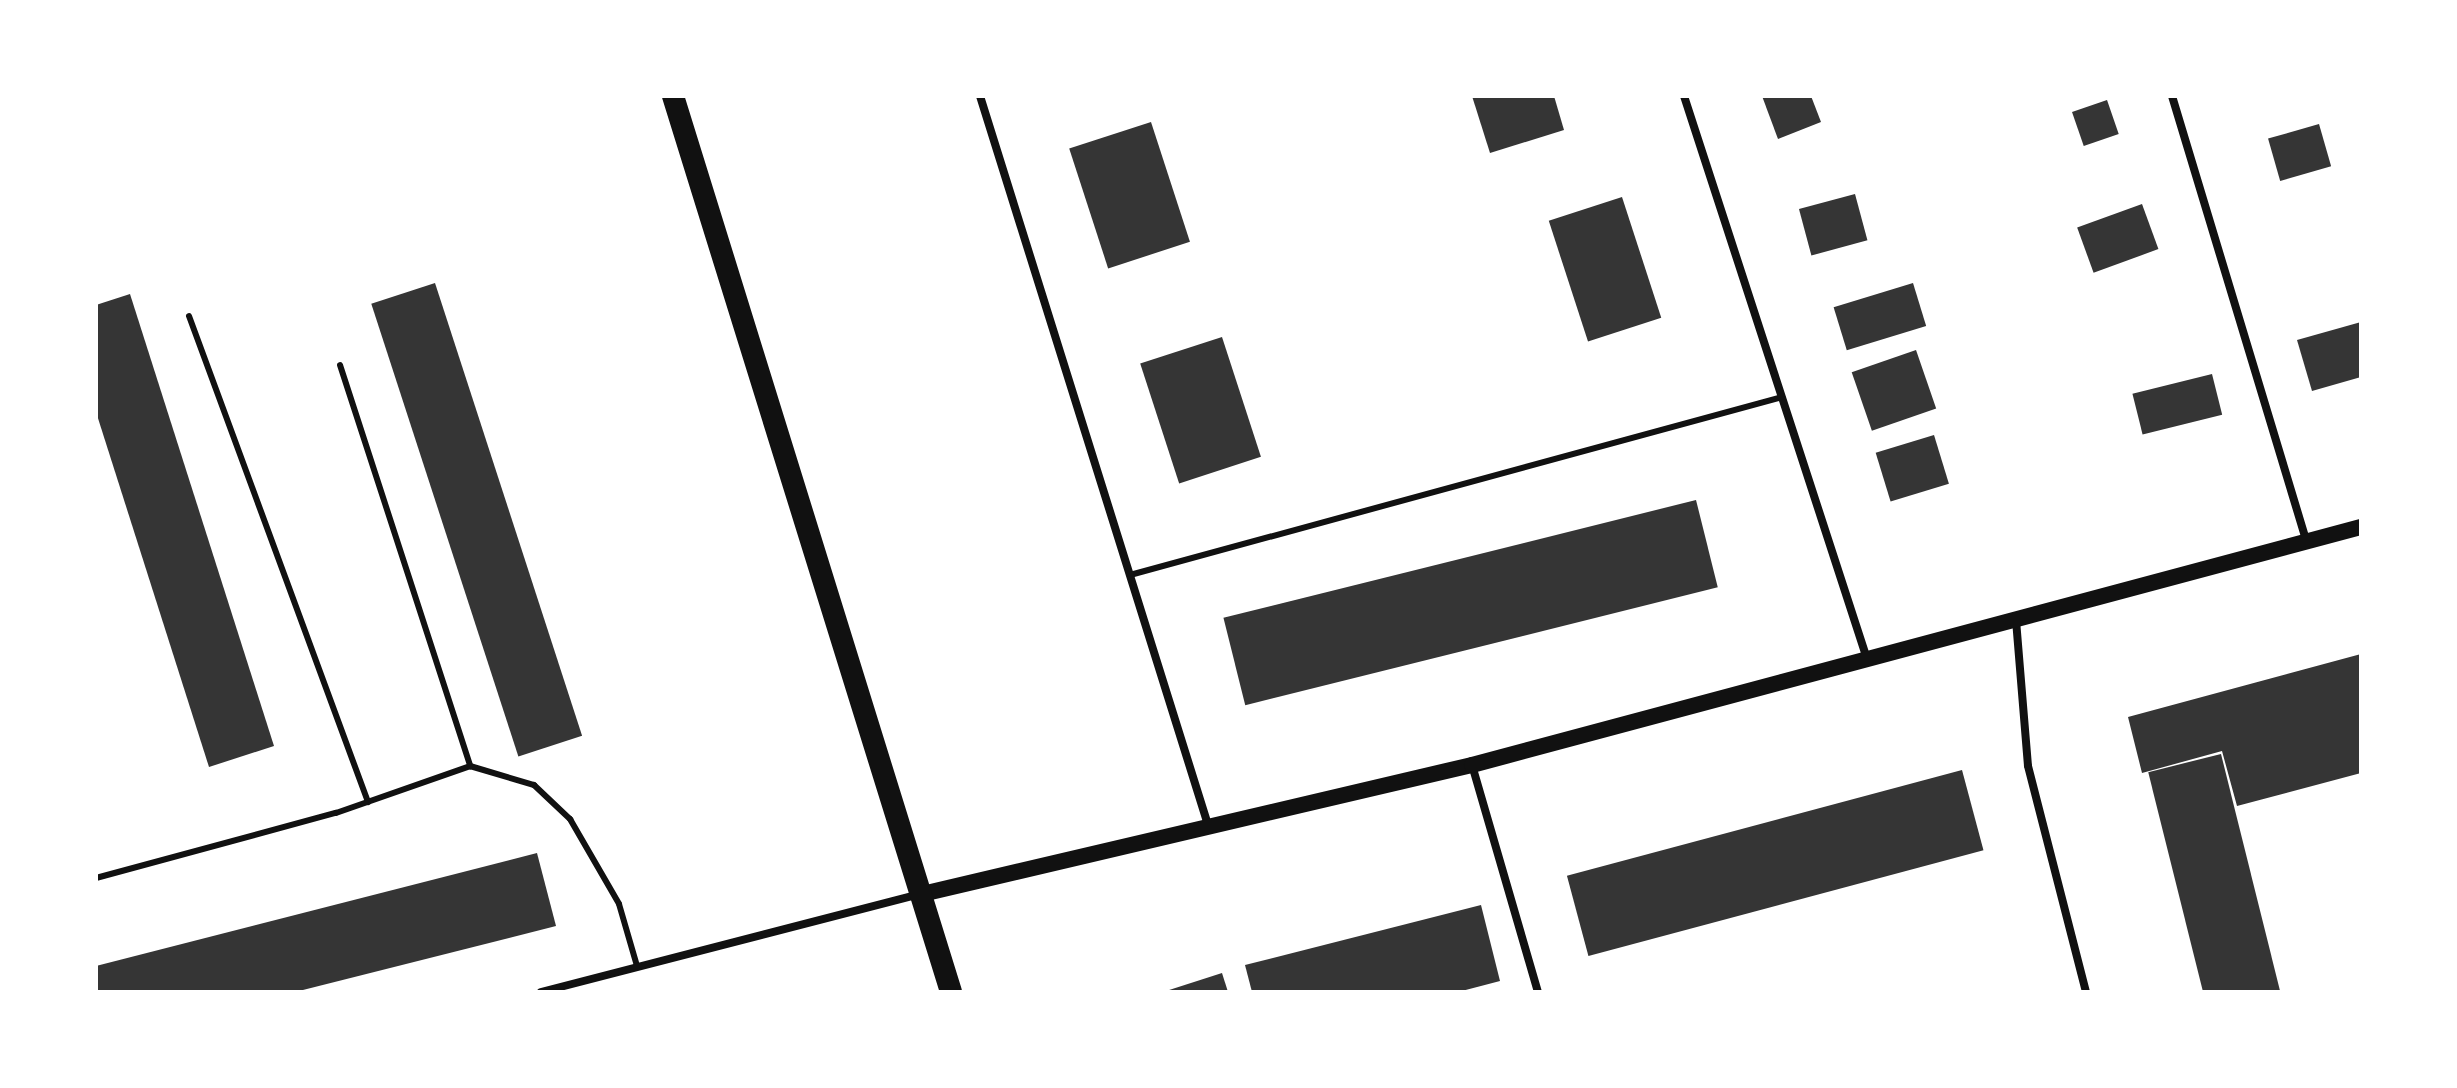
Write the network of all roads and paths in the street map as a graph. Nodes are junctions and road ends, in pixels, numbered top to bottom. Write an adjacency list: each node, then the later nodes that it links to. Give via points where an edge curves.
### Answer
1 (673, 96): 18 (highway)
2 (980, 96): 10 (street)
3 (1684, 96): 7 (street)
4 (2172, 96): 9 (street)
5 (189, 316): 15 (lane)
6 (340, 365): 14 (lane)
7 (1782, 397): 10 (lane); 12 (street)
8 (2361, 527): 9 (main road)
9 (2307, 542): 11 (main road)
10 (1130, 575): 16 (street)
11 (2016, 620): 12 (main road); 23 (street, via 2028,766)
12 (1867, 659): 13 (main road)
13 (1472, 765): 16 (main road); 22 (street)
14 (470, 766): 15 (lane); 19 (lane, via 534,785 570,819 619,904)
15 (368, 802): 17 (lane)
16 (1209, 828): 18 (main road)
17 (96, 878)
18 (918, 895): 19 (street); 21 (highway)
19 (637, 966): 20 (street)
20 (541, 992)
21 (951, 992)
22 (1538, 992)
23 (2086, 992)

